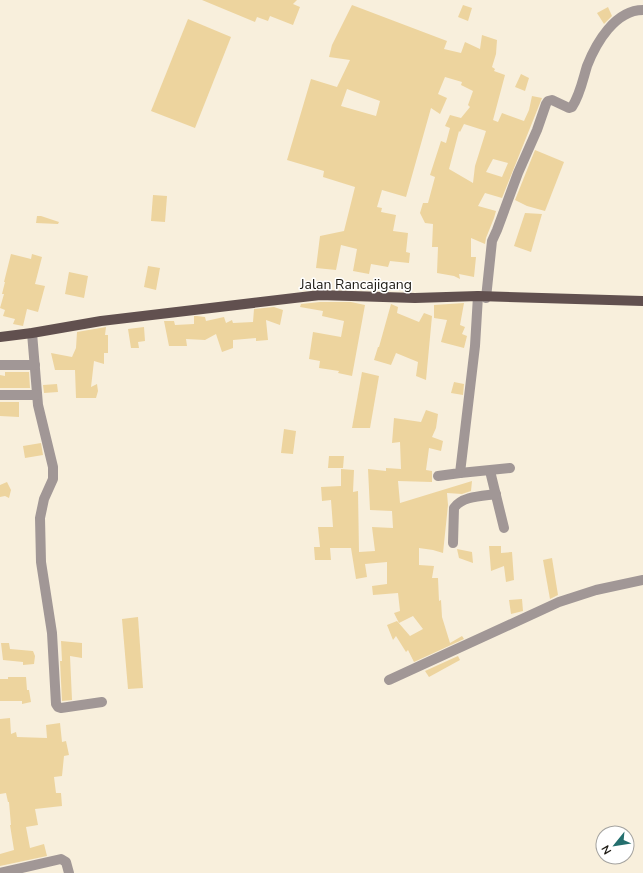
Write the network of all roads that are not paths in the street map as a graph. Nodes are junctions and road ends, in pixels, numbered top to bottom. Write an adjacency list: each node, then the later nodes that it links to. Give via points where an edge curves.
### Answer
1 (643, 10): 2 (street, via 622,16 611,26 588,64 572,106 569,108 552,100 546,104 492,241)
2 (482, 297): 3 (main road, Jalan Rancajigang); 4 (main road, Jalan Rancajigang, via 320,295 101,321); 12 (street)
3 (643, 300)
4 (32, 333): 5 (main road, Jalan Rancajigang); 7 (street)
5 (0, 336)
6 (0, 365): 7 (street)
7 (35, 365): 9 (street)
8 (0, 394): 9 (street)
9 (37, 395): 19 (street, via 53,467 53,479 44,499 40,518 41,562 52,633 56,704 61,708)
10 (510, 468): 11 (street)
11 (490, 470): 12 (street); 14 (street)
12 (460, 473): 13 (street)
13 (438, 476)
14 (496, 494): 15 (street); 16 (street, via 471,498 456,505)
15 (504, 528)
16 (453, 543)
17 (643, 580): 18 (street, via 596,590 559,602)
18 (389, 680)
19 (102, 702)
20 (0, 873): 21 (street, via 61,859 66,862)
21 (70, 873)

